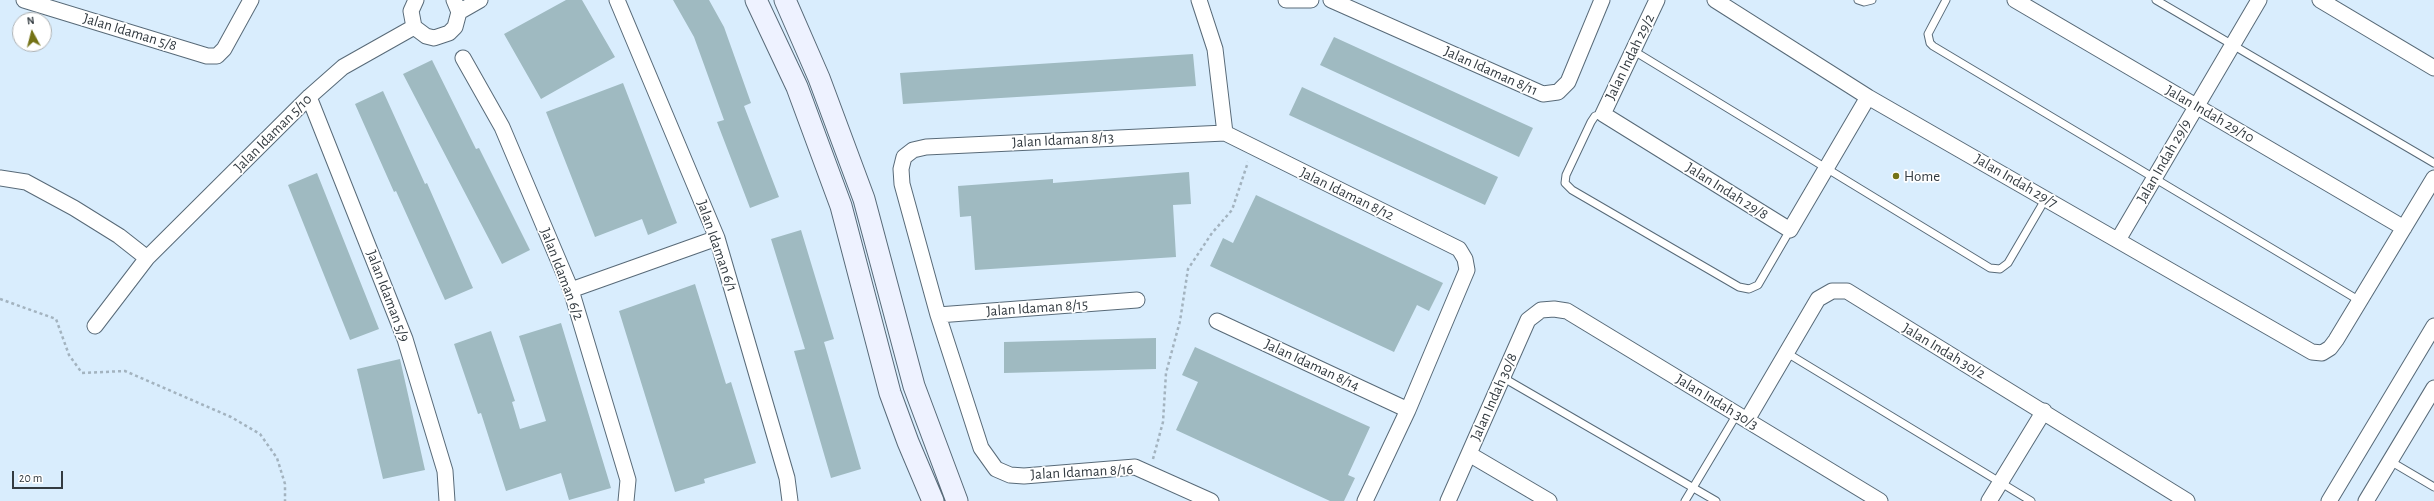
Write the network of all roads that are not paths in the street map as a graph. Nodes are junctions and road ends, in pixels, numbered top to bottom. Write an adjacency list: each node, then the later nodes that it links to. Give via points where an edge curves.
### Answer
1 (24, 0): 2 (street, Jalan Idaman 5/8, via 207,56 217,56 224,49)
2 (251, 0)
3 (416, 0): 23 (street, via 411,11)
4 (480, 0): 22 (street)
5 (617, 0): 41 (street, Jalan Idaman 6/1)
6 (756, 0): 66 (main road, via 796,87 841,206 890,393)
7 (785, 0): 67 (main road, via 819,78 864,199 914,386)
8 (1199, 0): 32 (street, via 1215,49)
9 (1286, 0): 10 (street)
10 (1311, 0)
11 (1331, 0): 12 (street, Jalan Idaman 8/11, via 1543,94 1558,92 1568,82)
12 (1602, 0)
13 (1657, 0): 25 (street, Jalan Indah 29/2)
14 (1715, 0): 28 (street, Jalan Indah 29/7)
15 (1858, 0): 16 (lane)
16 (1872, 0)
17 (1946, 0): 36 (lane, via 1928,34 1933,46)
18 (2014, 0): 30 (street, Jalan Indah 29/10)
19 (2156, 0): 24 (lane)
20 (2259, 0): 24 (street, Jalan Indah 29/9)
21 (2320, 0): 27 (street)
22 (456, 6): 23 (street, via 455,27 442,37 426,36)
23 (414, 27): 29 (street, Jalan Idaman 5/10, via 343,67)
24 (2232, 45): 30 (street, Jalan Indah 29/9); 33 (lane)
25 (1634, 51): 31 (street, Jalan Indah 29/2); 34 (lane)
26 (463, 58): 44 (street, Jalan Idaman 6/2, via 502,127)
27 (2434, 68)
28 (1868, 96): 34 (street); 38 (street, Jalan Indah 29/7)
29 (309, 97): 43 (street, Jalan Idaman 5/10); 63 (street, Jalan Idaman 5/9, via 405,339 445,471)
30 (2196, 106): 36 (street, Jalan Indah 29/9); 39 (street, Jalan Indah 29/10)
31 (1603, 114): 40 (street, Jalan Indah 29/8); 40 (lane, via 1595,116 1591,122 1566,175 1565,183 1572,190 1739,287 1749,288 1758,285)
32 (1225, 132): 48 (street, Jalan Idaman 8/13, via 926,147 913,150 904,158 901,169 902,184); 55 (street, Jalan Idaman 8/12, via 1459,249 1465,259 1467,270)
33 (2434, 163)
34 (1826, 168): 38 (lane, via 1995,270 2008,263); 40 (street)
35 (0, 178): 43 (street, via 26,182 67,204 118,236)
36 (2154, 178): 42 (street, Jalan Indah 29/9); 46 (lane)
37 (2434, 178): 39 (street)
38 (2046, 198): 42 (street, Jalan Indah 29/7)
39 (2404, 228): 46 (street)
40 (1790, 230)
41 (717, 238): 44 (street); 65 (street, Jalan Idaman 6/1, via 787,478)
42 (2118, 240): 46 (street, Jalan Indah 29/7, via 2312,352 2322,353 2330,348)
43 (147, 258): 50 (street, Jalan Idaman 5/10)
44 (571, 290): 64 (street, Jalan Idaman 6/2, via 628,480)
45 (1137, 300): 48 (street, Jalan Idaman 8/15)
46 (2360, 301)
47 (1554, 309): 53 (street, Jalan Indah 30/8, via 1541,310 1528,320); 57 (street, Jalan Indah 30/3, via 1567,311)
48 (938, 315): 68 (street, Jalan Idaman 8/16, via 981,448 996,469 1010,475 1024,476 1135,467)
49 (1217, 321): 55 (street, Jalan Idaman 8/14)
50 (95, 326)
51 (2434, 326): 78 (street)
52 (1787, 352): 56 (street, Jalan Indah 30/2, via 1818,299 1832,291 1846,291); 57 (street, Jalan Indah 30/2); 60 (lane)
53 (1502, 377): 58 (street, Jalan Indah 30/8); 61 (lane)
54 (2432, 394): 59 (street)
55 (1408, 410): 69 (street)
56 (2044, 411): 60 (street); 77 (street, Jalan Indah 30/2)
57 (1742, 417): 61 (lane); 74 (street, Jalan Indah 30/3)
58 (1469, 454): 70 (street, Jalan Indah 30/8); 71 (street)
59 (2390, 461): 62 (lane); 79 (street)
60 (2000, 482): 75 (street); 76 (lane)
61 (1694, 487): 72 (lane); 73 (lane)
62 (2434, 487)
63 (447, 501)
64 (626, 501)
65 (790, 501)
66 (933, 501)
67 (957, 501)
68 (1211, 501)
69 (1365, 501)
70 (1448, 501)
71 (1549, 501)
72 (1685, 501)
73 (1716, 501)
74 (1880, 501)
75 (1989, 501)
76 (2031, 501)
77 (2187, 501)
78 (2329, 501)
79 (2366, 501)

